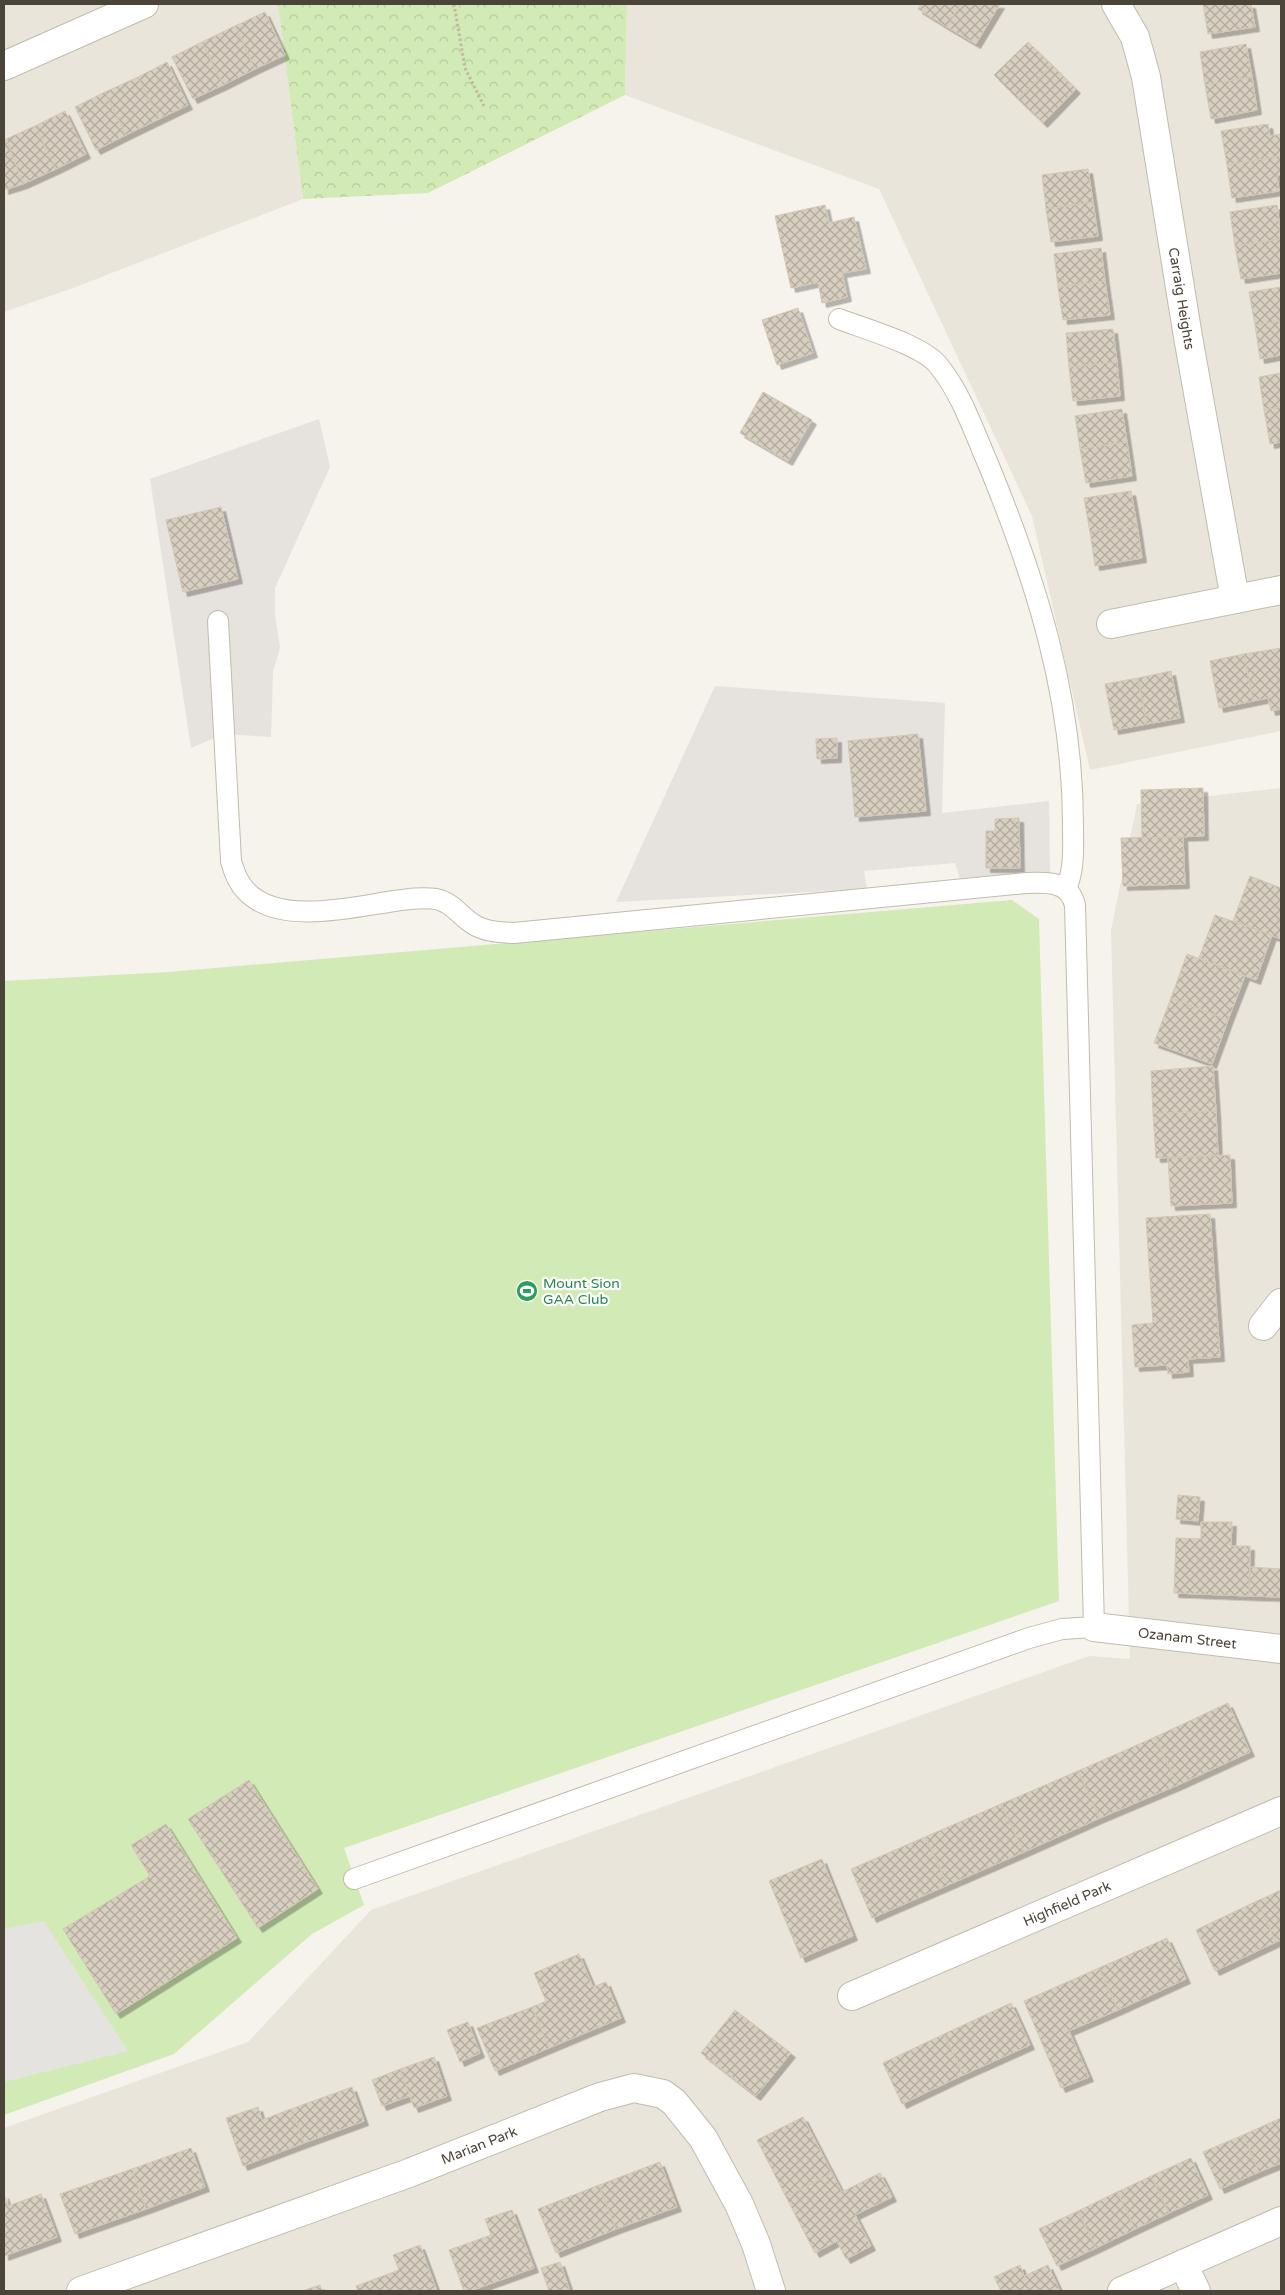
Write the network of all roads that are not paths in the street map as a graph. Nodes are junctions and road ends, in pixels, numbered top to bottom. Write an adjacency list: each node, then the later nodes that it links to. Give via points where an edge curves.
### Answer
1 (144, 4): 3 (street)
2 (1116, 4): 6 (street, Carraig Heights, via 1135,37 1146,77 1188,337)
3 (4, 66)
4 (839, 319): 9 (lane, via 922,351 937,363 954,387 1011,521 1053,656 1067,728 1073,863)
5 (1281, 590): 6 (street)
6 (1236, 599): 8 (street)
7 (218, 621): 9 (lane, via 230,861 236,878 247,892 262,902 283,909 318,911 409,899 434,899 451,905 480,928 514,933 1026,883 1052,883)
8 (1111, 624)
9 (1066, 888): 12 (lane, via 1073,899 1076,919)
10 (1281, 1303): 11 (street)
11 (1263, 1326)
12 (1094, 1627): 13 (street, Ozanam Street); 15 (lane, via 1062,1629 1029,1638)
13 (1281, 1649)
14 (1281, 1811): 16 (street, Highfield Park)
15 (354, 1879)
16 (852, 1996)
17 (1281, 2221): 18 (street)
18 (1183, 2264): 21 (street); 22 (street)
19 (81, 2291): 20 (street, Marian Park, via 409,2173 600,2097 634,2088 657,2092 674,2102 703,2138 739,2204)
20 (771, 2291)
21 (1122, 2291)
22 (1196, 2291)

